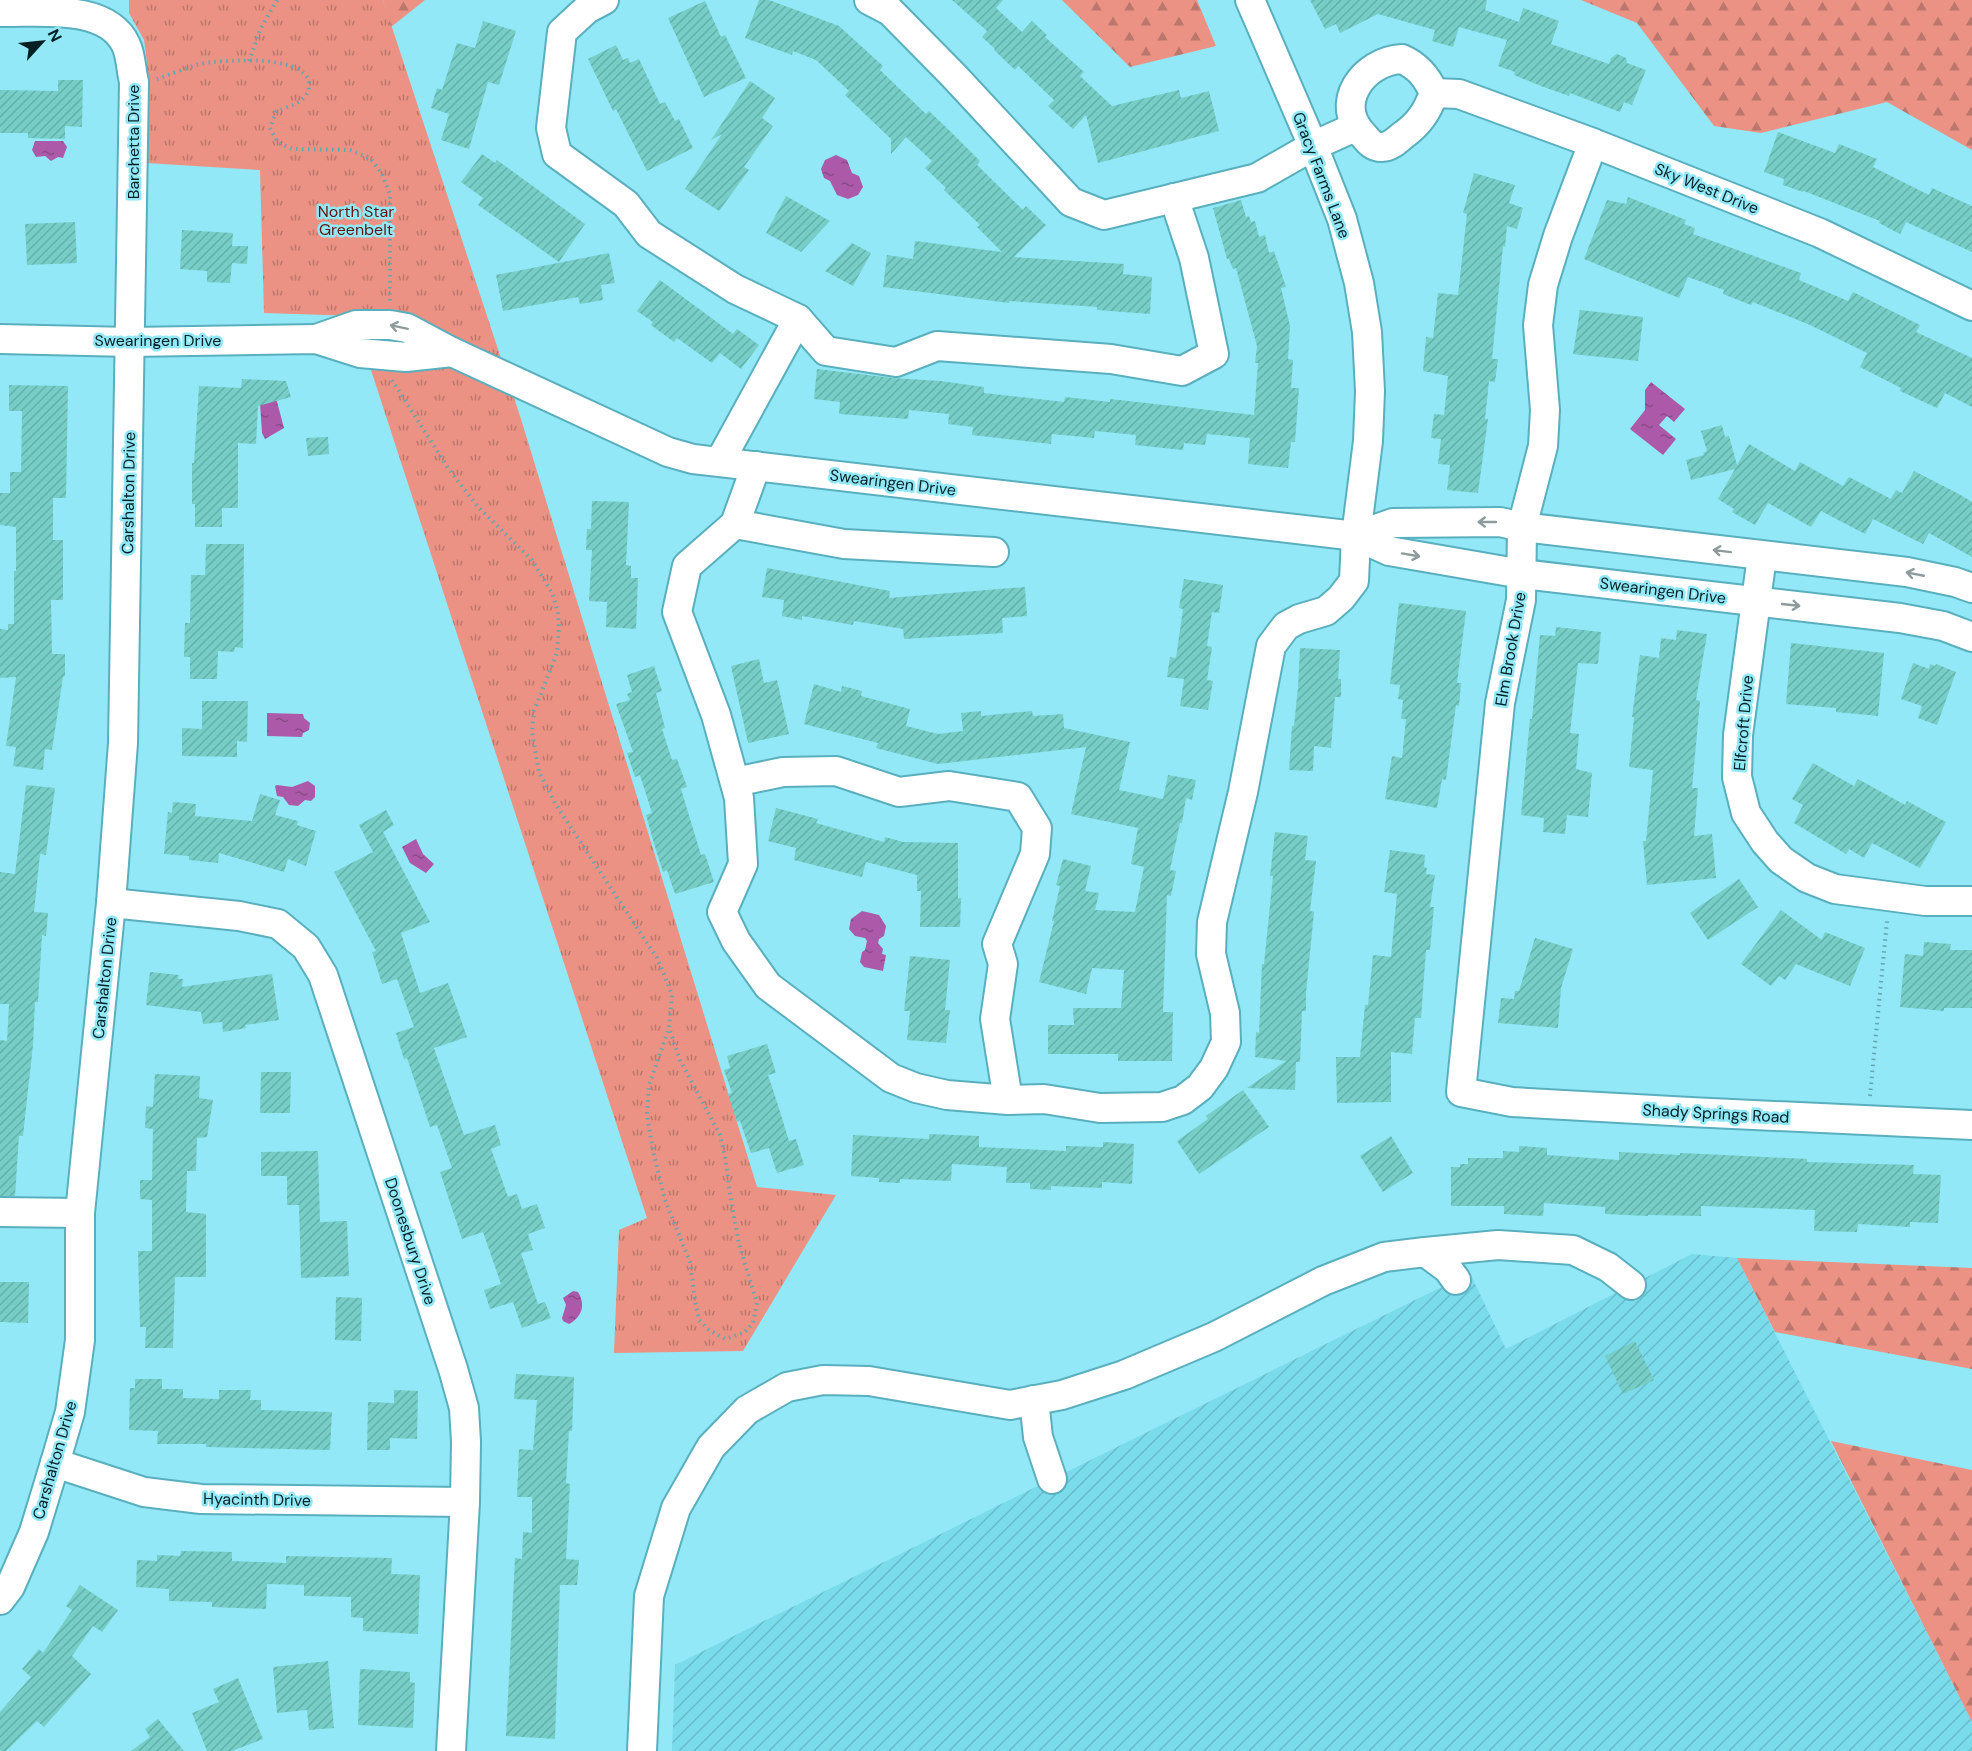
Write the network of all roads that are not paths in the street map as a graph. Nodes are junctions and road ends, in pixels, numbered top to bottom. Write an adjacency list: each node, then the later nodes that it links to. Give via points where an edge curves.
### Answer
1 (604, 0): 11 (street, via 587,9 562,32 551,128 556,154 626,204 649,234 735,289)
2 (869, 0): 9 (street, via 890,10 1071,202 1104,215)
3 (1250, 0): 8 (street, Gracy Farms Lane)
4 (0, 12): 13 (street, Barchetta Drive, via 70,13 96,18 119,34 127,46 134,81)
5 (1434, 93): 6 (street, via 1428,110 1391,145 1373,146); 6 (street, via 1414,64 1391,60 1368,72 1354,87 1350,107); 7 (street, Sky West Drive, via 1459,94)
6 (1355, 127): 8 (street)
7 (1593, 143): 10 (street, Sky West Drive, via 1820,233); 17 (street, Elm Brook Drive, via 1544,285 1538,325 1545,410 1543,446)
8 (1313, 146): 9 (street, via 1257,178); 18 (street, Gracy Farms Lane, via 1341,219 1359,283 1367,332 1368,441)
9 (1174, 198): 11 (street, via 1194,258 1214,354 1182,371 1111,359 937,346 896,362 826,351)
10 (1972, 306)
11 (798, 319): 14 (street)
12 (0, 339): 13 (street, Swearingen Drive)
13 (130, 342): 14 (street, Swearingen Drive, via 316,339 360,352 406,357 452,352 669,452); 27 (street, Carshalton Drive, via 123,743)
14 (720, 461): 15 (street, Swearingen Drive)
15 (756, 466): 16 (street); 18 (street, Swearingen Drive)
16 (735, 524): 19 (street, via 844,544); 25 (street, via 687,566 676,612 716,715)
17 (1522, 527): 18 (street, Swearingen Drive, one-way to 18, via 1500,522 1393,522); 20 (street, Swearingen Drive, one-way to 17); 21 (street, Elm Brook Drive)
18 (1356, 536): 21 (street, Swearingen Drive, one-way to 21, via 1389,551); 29 (street, Gracy Farms Lane, via 1354,581 1341,598 1326,611 1286,626 1271,646 1243,792 1212,922 1211,954 1225,1013 1226,1042 1214,1068 1200,1087 1183,1100 1162,1107 1100,1108 1044,1099)
19 (993, 552)
20 (1762, 555): 22 (street, Swearingen Drive, one-way to 20, via 1907,572); 23 (street, Elfcroft Drive)
21 (1522, 574): 23 (street, Swearingen Drive); 28 (street, Elm Brook Drive, via 1521,600 1500,703)
22 (1972, 588)
23 (1757, 602): 24 (street, Swearingen Drive, one-way to 24, via 1900,618 1943,626); 26 (street, Elfcroft Drive, via 1738,735 1737,777 1746,813 1765,842 1781,860 1807,878 1835,889 1925,901)
24 (1972, 637)
25 (735, 782): 29 (street, Gracy Farms Lane, via 743,864 722,912 736,941 768,986 891,1078 947,1095); 29 (street, via 783,772 836,771 898,792 949,786 1018,797 1036,828 1035,854 997,944 1003,964 995,1019)
26 (1972, 901)
27 (111, 903): 32 (street, Carshalton Drive); 39 (street, Doonesbury Drive, via 239,916 278,924 306,947 318,966 464,1408)
28 (1461, 1092): 30 (street, Shady Springs Road, via 1512,1102)
29 (1008, 1100)
30 (1972, 1125)
31 (0, 1212): 32 (street)
32 (80, 1213): 37 (street, Carshalton Drive, via 80,1340 70,1412)
33 (1425, 1252): 34 (street); 35 (street, via 1498,1245 1573,1250 1608,1267); 36 (street, via 1384,1257 1323,1281 1214,1337 1124,1375)
34 (1456, 1280)
35 (1631, 1285)
36 (1034, 1400): 38 (street, via 1038,1437); 42 (street, via 1010,1405 868,1381 823,1380 787,1387 747,1410 711,1447 676,1508 655,1572 649,1596)
37 (55, 1464): 39 (street, Hyacinth Drive, via 144,1492 201,1499); 40 (street, Carshalton Drive, via 34,1532 10,1587)
38 (1052, 1479)
39 (465, 1502): 41 (street, Doonesbury Drive)
40 (0, 1600)
41 (451, 1751)
42 (642, 1751)

